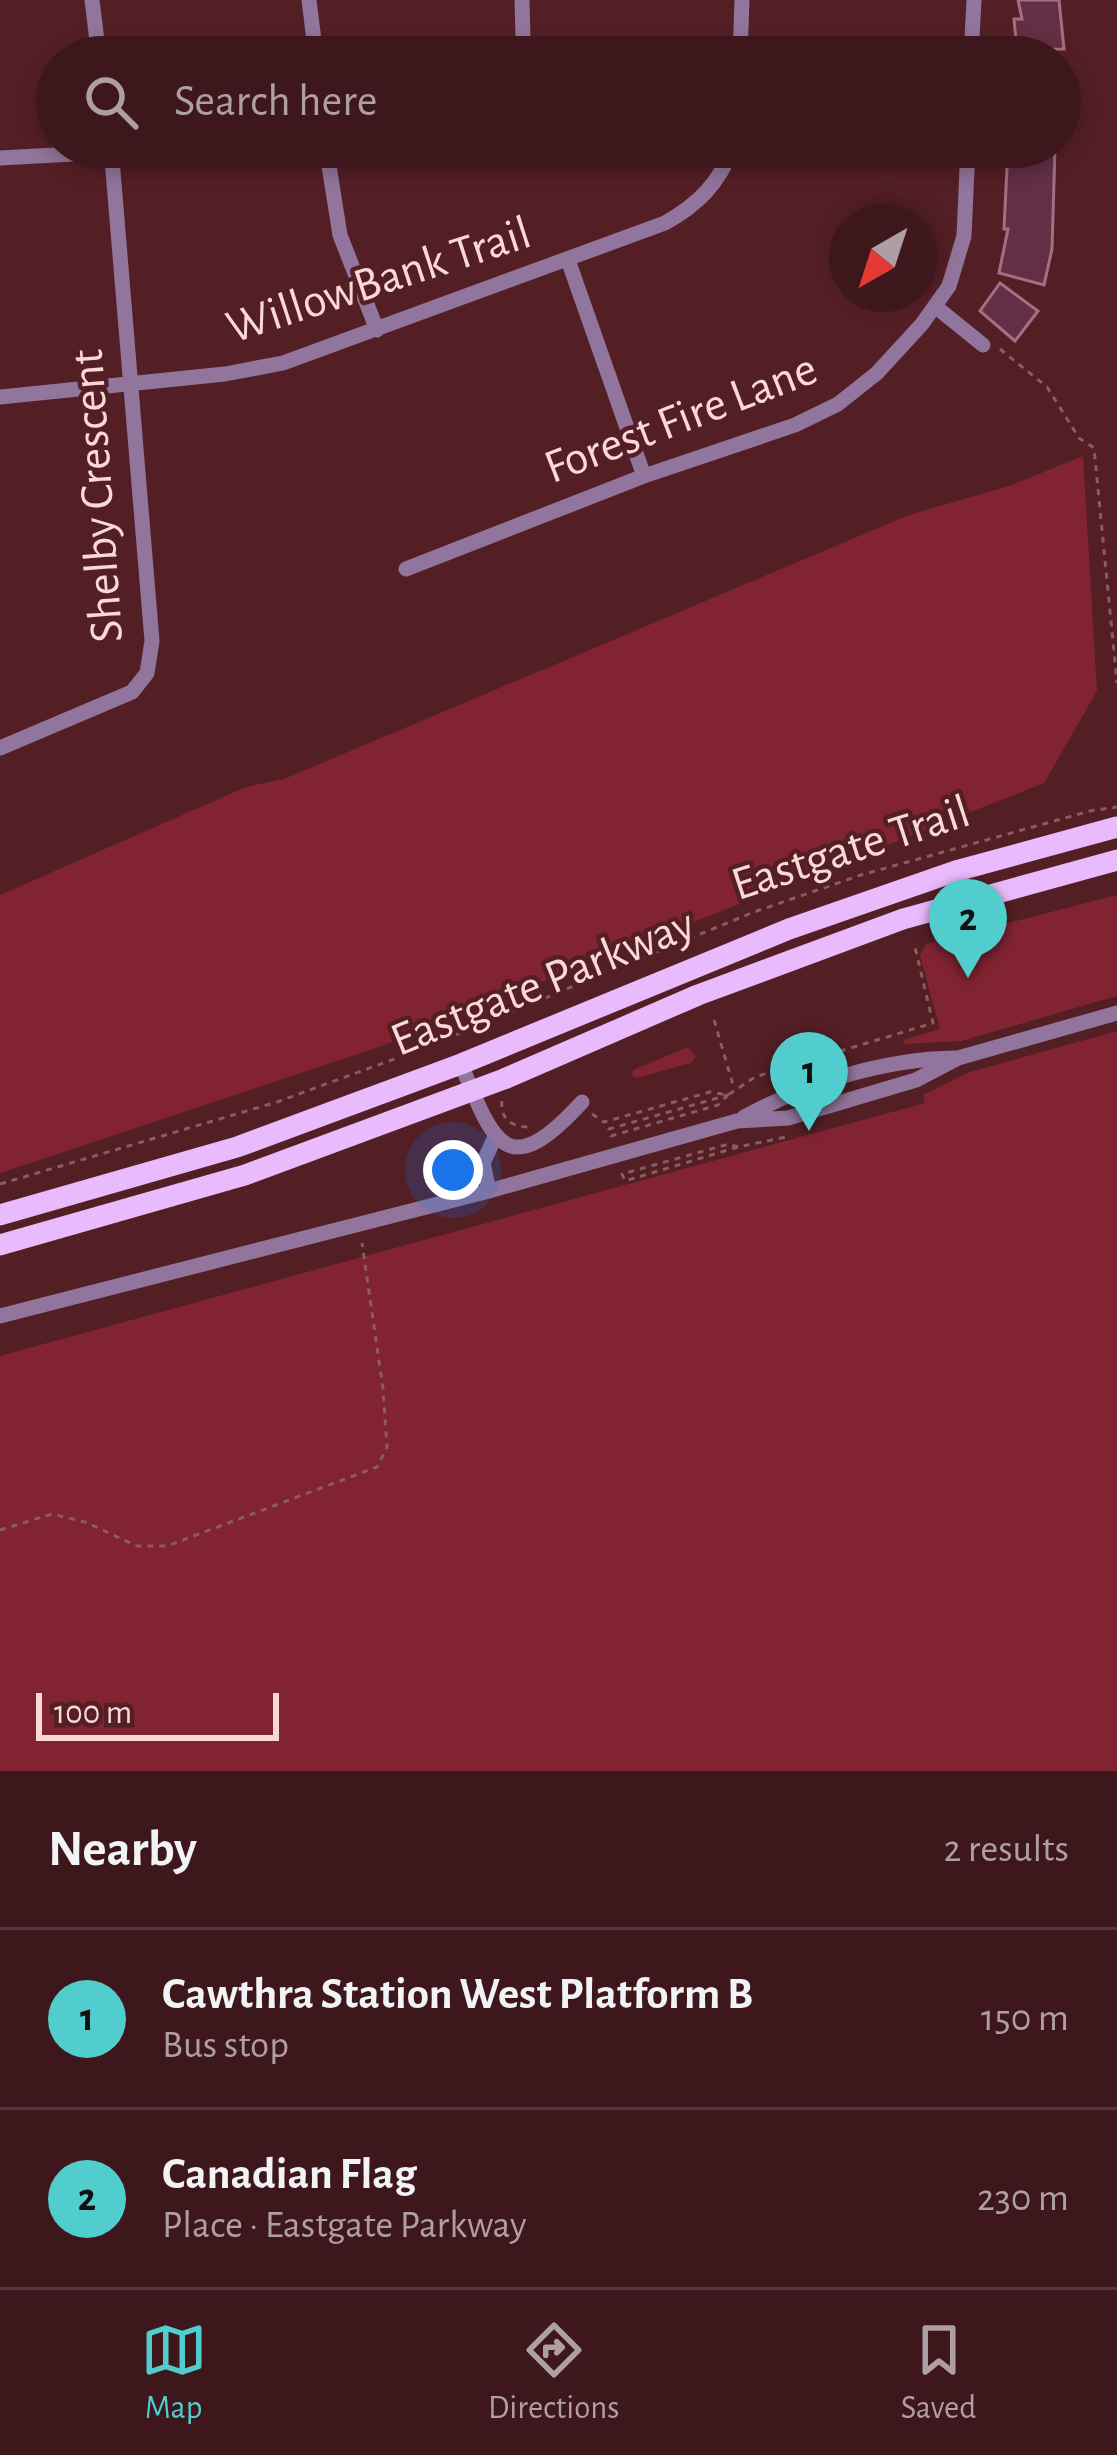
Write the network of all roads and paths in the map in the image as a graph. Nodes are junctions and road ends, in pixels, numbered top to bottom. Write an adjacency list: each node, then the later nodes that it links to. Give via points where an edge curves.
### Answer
1 (92, 0): 6 (street)
2 (309, 0): 7 (street)
3 (522, 0): 8 (street)
4 (742, 0): 9 (street)
5 (974, 0): 10 (street)
6 (96, 36)
7 (313, 36)
8 (523, 36)
9 (741, 36)
10 (972, 36)
11 (36, 155): 12 (street)
12 (0, 158)
13 (113, 168): 23 (street, Shelby Crescent)
14 (329, 168): 21 (street, via 340,235)
15 (725, 168): 17 (street, WillowBank Trail, via 690,209 665,224)
16 (967, 168): 18 (street, Forest Fire Lane, via 964,236)
17 (568, 260): 21 (street, WillowBank Trail); 25 (street)
18 (937, 305)
19 (937, 308): 22 (street)
20 (932, 312): 25 (street, Forest Fire Lane, via 838,404)
21 (377, 330): 23 (street, WillowBank Trail, via 255,370)
22 (988, 345): 27 (path, via 1047,387 1094,448)
23 (131, 383): 24 (street, WillowBank Trail); 28 (street, Shelby Crescent, via 152,641 147,674 132,692)
24 (0, 397)
25 (644, 476): 26 (street, Forest Fire Lane)
26 (406, 568)
27 (1117, 683)
28 (0, 748)
29 (1117, 807): 35 (path, Eastgate Trail, via 861,875)
30 (1117, 827): 38 (main road, Eastgate Parkway, via 789,928)
31 (1117, 860): 41 (main road, Eastgate Parkway, via 822,947)
32 (914, 943): 40 (path, via 933,1023 793,1064)
33 (1117, 1012): 50 (street, via 788,1118 737,1121)
34 (715, 1020): 40 (path)
35 (480, 1024): 36 (path); 37 (path, Eastgate Trail)
36 (487, 1040)
37 (416, 1051): 39 (path); 49 (path, Eastgate Trail, via 213,1123)
38 (461, 1064): 41 (street); 51 (main road, Eastgate Parkway, via 236,1147)
39 (422, 1065)
40 (736, 1090): 42 (path)
41 (472, 1092): 47 (street); 53 (main road, Eastgate Parkway, via 245,1175)
42 (728, 1095): 42 (path, via 609,1129 611,1136 718,1105); 44 (path, via 710,1092 604,1122)
43 (503, 1096): 45 (path, via 508,1121)
44 (586, 1108): 47 (street, via 530,1146)
45 (537, 1122)
46 (790, 1136): 48 (path)
47 (495, 1137): 50 (street, via 483,1163)
48 (737, 1147): 48 (path, via 625,1181 622,1174 729,1144)
49 (0, 1184)
50 (489, 1191): 52 (street)
51 (0, 1215)
52 (359, 1224): 54 (street); 55 (path, via 385,1408 387,1447 376,1467 166,1546 137,1546 52,1514)
53 (0, 1245)
54 (0, 1316)
55 (0, 1530)

